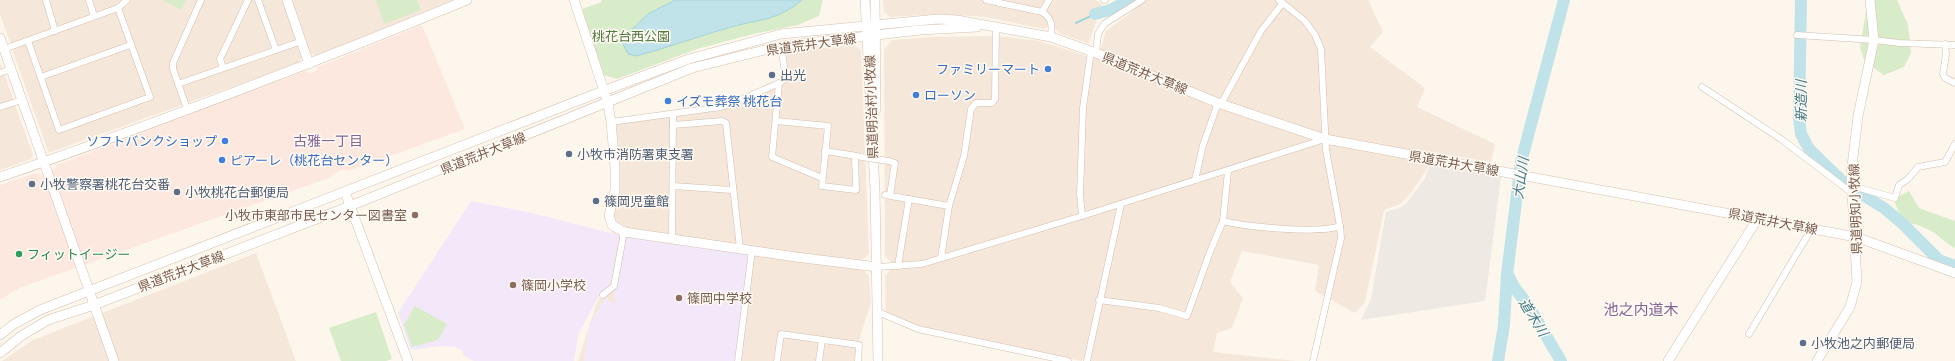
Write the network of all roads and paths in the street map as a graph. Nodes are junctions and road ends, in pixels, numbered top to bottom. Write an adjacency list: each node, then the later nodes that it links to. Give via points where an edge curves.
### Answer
1 (46, 0): 22 (street)
2 (89, 0): 19 (street)
3 (127, 0): 17 (street)
4 (201, 0): 44 (street, via 173,63)
5 (248, 0): 38 (street, via 220,59)
6 (258, 0): 35 (street)
7 (287, 0): 37 (main road)
8 (467, 0): 37 (main road)
9 (574, 0): 46 (main road)
10 (865, 0): 20 (main road, 県道明治村小牧線)
11 (875, 0): 20 (main road, 県道明治村小牧線)
12 (986, 0): 18 (street)
13 (1048, 0): 18 (street)
14 (1142, 0): 36 (street, via 1104,24)
15 (1870, 0): 27 (main road, 県道明知小牧線)
16 (1281, 2): 49 (street); 56 (street, via 1305,21 1321,49)
17 (118, 8): 19 (street); 31 (street)
18 (1042, 12): 25 (street, via 1052,22)
19 (94, 16): 22 (street)
20 (871, 25): 21 (main road, 県道荒井大草線, via 938,19); 23 (main road, 県道明治村小牧線); 46 (main road, 県道荒井大草線, via 781,34 689,59)
21 (991, 26): 23 (main road, 県道荒井大草線); 25 (main road, 県道荒井大草線); 72 (street, via 995,99 992,103 976,103 972,109 964,156)
22 (55, 31): 28 (street)
23 (872, 36): 33 (main road, 県道荒井大草線); 85 (main road, 県道明治村小牧線)
24 (1797, 36): 27 (street)
25 (1051, 37): 36 (main road, 県道荒井大草線)
26 (0, 38): 34 (main road)
27 (1874, 40): 30 (street); 66 (main road, 県道明知小牧線, via 1858,116)
28 (28, 41): 34 (street); 41 (street)
29 (296, 43): 35 (street)
30 (1945, 44): 32 (street); 43 (street, via 1943,74)
31 (130, 45): 41 (street); 41 (street, via 150,97 59,130)
32 (1955, 45)
33 (781, 46): 42 (street, via 786,79); 48 (main road, 県道荒井大草線, via 692,68)
34 (4, 49): 39 (main road)
35 (276, 50): 38 (street)
36 (1093, 52): 49 (main road, 県道荒井大草線); 73 (street, via 1083,108 1080,194)
37 (309, 64): 51 (main road)
38 (223, 68): 44 (street)
39 (11, 69): 40 (street); 47 (main road)
40 (0, 73)
41 (41, 77)
42 (779, 83): 52 (street, via 731,104); 53 (street)
43 (1955, 83)
44 (178, 84): 51 (street)
45 (1702, 87): 66 (street)
46 (603, 91): 48 (main road); 68 (main road, 県道荒井大草線)
47 (22, 100): 50 (street); 60 (main road)
48 (608, 103): 54 (main road); 71 (main road, 県道荒井大草線)
49 (1219, 104): 56 (main road, 県道荒井大草線); 64 (street, via 1203,145)
50 (0, 107)
51 (187, 110): 60 (main road)
52 (673, 114): 54 (street); 55 (street)
53 (776, 121): 58 (street, via 828,126); 63 (street, via 772,157)
54 (611, 122): 78 (main road, via 615,190 609,216 612,226)
55 (673, 125): 65 (street); 67 (street, via 722,121 726,123)
56 (1325, 140): 61 (street); 74 (main road, 県道荒井大草線); 76 (street)
57 (1955, 144): 66 (street, via 1945,162 1918,167 1908,179 1898,185 1895,198)
58 (825, 151): 59 (street); 63 (street)
59 (858, 156): 63 (street, via 856,190 822,186); 69 (street, bridge, via 896,163 888,195)
60 (44, 162): 62 (main road); 87 (main road)
61 (1228, 171): 64 (street); 75 (street)
62 (0, 177)
63 (822, 178)
64 (1195, 180): 70 (street)
65 (673, 186): 67 (street); 80 (street)
66 (1852, 189): 79 (main road, 県道明知小牧線)
67 (732, 190): 81 (street)
68 (345, 192): 71 (main road); 87 (main road, 県道荒井大草線)
69 (909, 200): 72 (street); 84 (street)
70 (1120, 204): 73 (street); 89 (street)
71 (350, 206): 90 (main road, 県道荒井大草線); 97 (main road)
72 (949, 206): 83 (street)
73 (1082, 216): 83 (street)
74 (1758, 218): 77 (main road, 県道荒井大草線); 106 (main road)
75 (1223, 221): 76 (street, via 1259,227 1314,229); 89 (street, via 1187,316 1159,308)
76 (1340, 226): 105 (street, via 1340,238)
77 (1812, 228): 79 (main road, 県道荒井大草線); 92 (street)
78 (624, 232): 80 (main road); 88 (street, via 614,286)
79 (1856, 237): 86 (main road, 県道荒井大草線); 107 (main road, 県道明知小牧線, via 1857,282 1854,297)
80 (672, 239): 81 (main road)
81 (740, 249): 82 (main road)
82 (752, 250): 85 (main road); 98 (street)
83 (941, 258): 84 (street, via 922,264)
84 (898, 266): 85 (street)
85 (877, 267): 91 (main road, 県道明治村小牧線)
86 (1955, 273)
87 (90, 292): 90 (main road); 93 (main road, 県道荒井大草線, via 27,316)
88 (603, 295)
89 (1099, 300): 104 (street)
90 (94, 304): 95 (main road, 県道荒井大草線, via 48,320 21,336); 96 (main road)
91 (878, 312): 102 (main road, 県道明治村小牧線); 103 (street, via 918,329)
92 (1749, 334)
93 (0, 335)
94 (822, 340): 99 (street, via 781,334); 100 (street); 101 (street, via 859,345)
95 (0, 353)
96 (114, 361)
97 (408, 361)
98 (738, 361)
99 (777, 361)
100 (819, 361)
101 (858, 361)
102 (878, 361)
103 (1068, 361)
104 (1087, 361)
105 (1313, 361)
106 (1668, 361)
107 (1817, 361)

